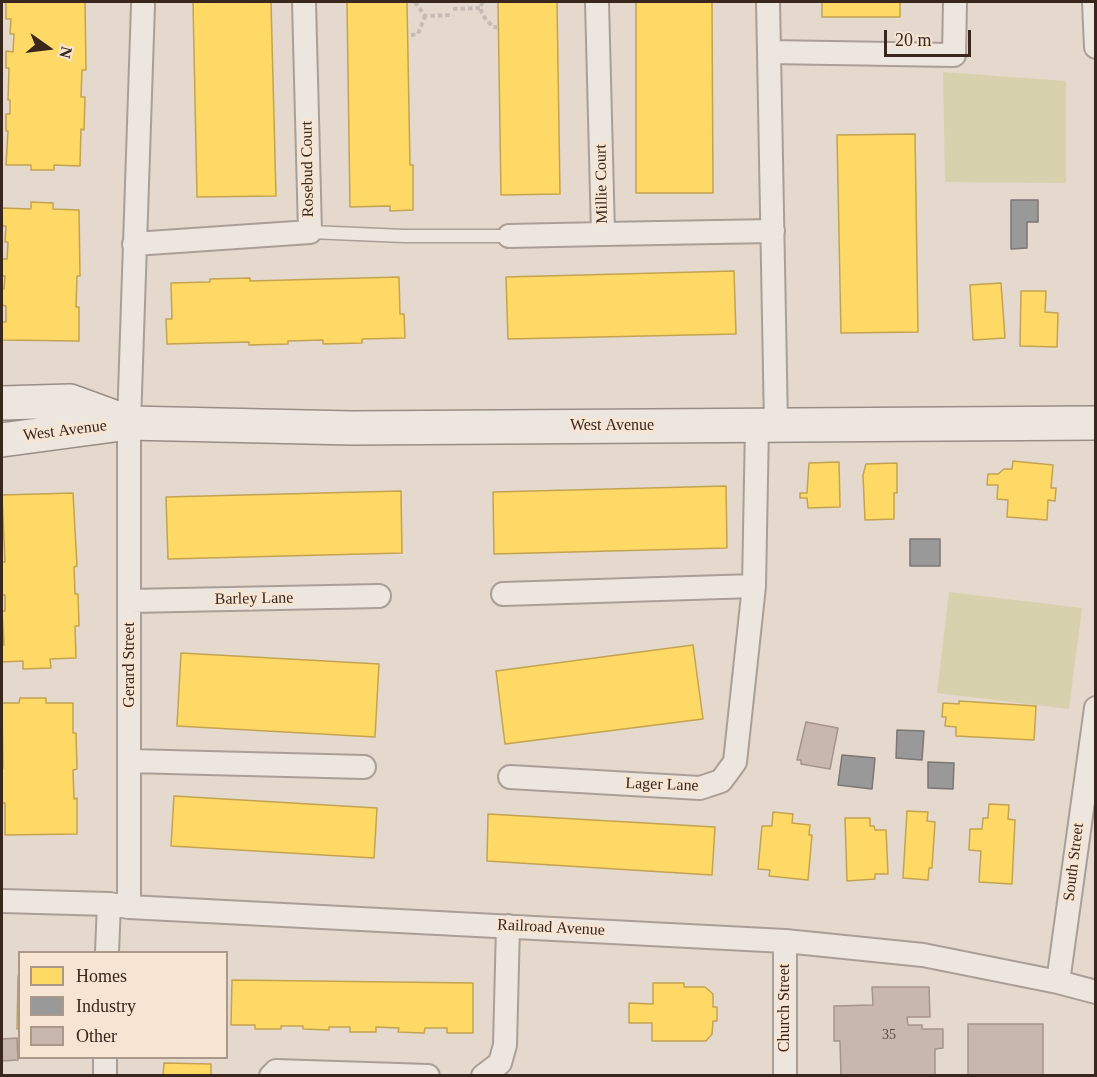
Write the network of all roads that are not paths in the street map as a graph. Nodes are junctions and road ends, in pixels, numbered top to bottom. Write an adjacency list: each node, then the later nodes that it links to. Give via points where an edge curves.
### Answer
1 (304, 2): 10 (street, Rosebud Court)
2 (597, 2): 11 (street, Millie Court)
3 (768, 2): 8 (street)
4 (955, 2): 8 (street, via 954,55)
5 (1094, 2): 7 (street)
6 (143, 5): 13 (street)
7 (1095, 47)
8 (769, 52): 9 (street)
9 (773, 231): 11 (street, Millie Court); 17 (street)
10 (310, 232): 12 (lane); 13 (street, Rosebud Court)
11 (603, 234): 12 (street)
12 (509, 236)
13 (134, 244): 15 (street)
14 (2, 403): 15 (main road, West Avenue, via 70,401)
15 (129, 423): 17 (main road, West Avenue, via 352,428); 18 (main road, West Avenue); 22 (street, Gerard Street)
16 (1095, 423): 17 (main road, West Avenue)
17 (767, 425): 19 (street, Lager Lane)
18 (2, 440)
19 (754, 586): 20 (street); 27 (street, Lager Lane, via 735,762 721,781 700,788)
20 (503, 594)
21 (379, 596): 22 (street, Barley Lane)
22 (130, 601): 24 (street, Gerard Street)
23 (1095, 708): 26 (street, South Street)
24 (130, 761): 25 (street); 29 (street, Gerard Street)
25 (364, 767)
26 (1091, 770): 33 (street, South Street)
27 (510, 777)
28 (2, 901): 29 (street, Railroad Avenue)
29 (119, 905): 30 (street, Railroad Avenue); 32 (street, Gerard Street)
30 (508, 926): 31 (street, Railroad Avenue); 40 (street, via 505,1045 500,1063)
31 (784, 941): 33 (street, Railroad Avenue, via 922,955); 41 (street, Church Street)
32 (108, 951)
33 (1058, 982): 34 (street, Railroad Avenue)
34 (1095, 992)
35 (105, 1059): 37 (street)
36 (407, 1075): 38 (street, via 276,1071); 39 (street)
37 (105, 1076)
38 (271, 1076)
39 (428, 1076)
40 (483, 1076)
41 (784, 1076)

